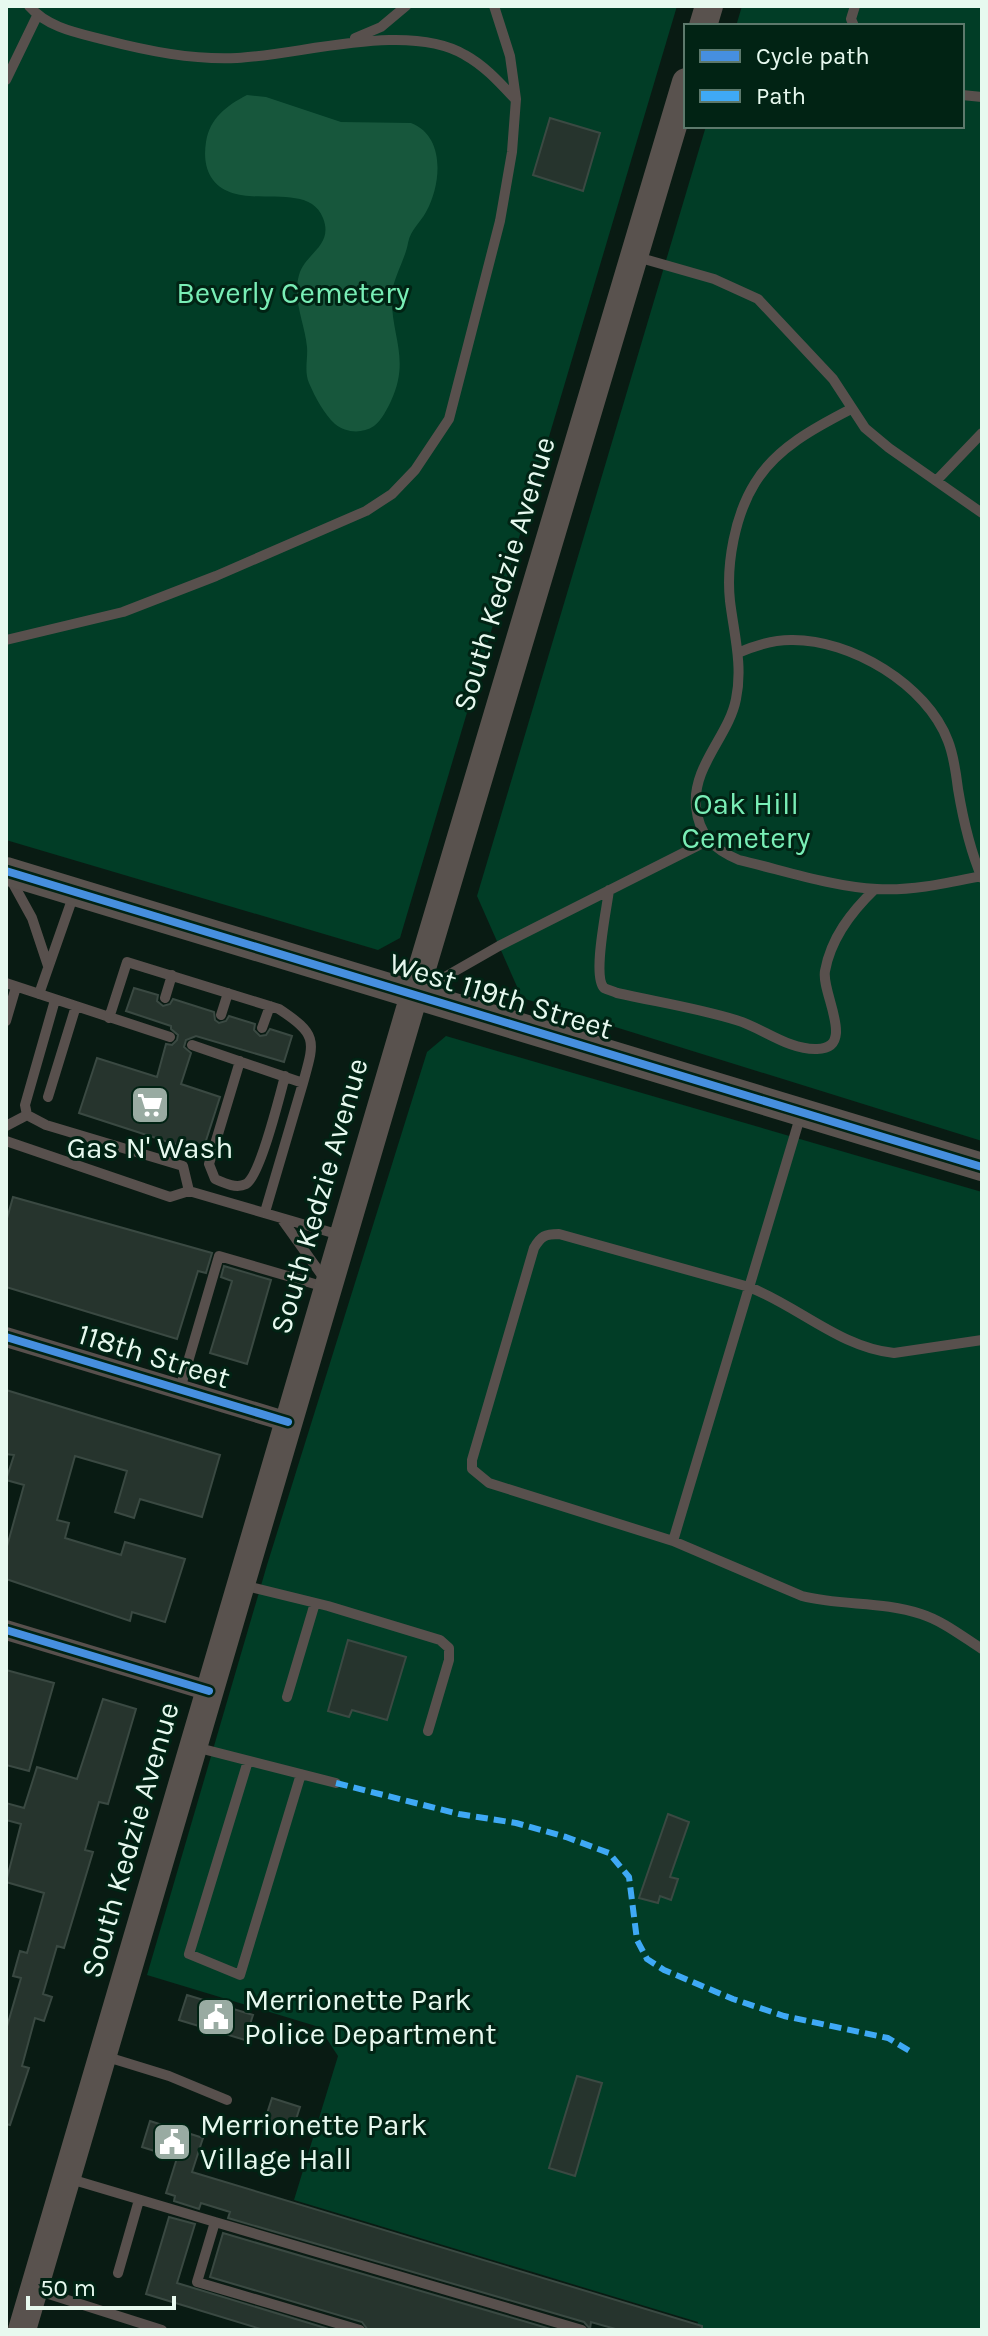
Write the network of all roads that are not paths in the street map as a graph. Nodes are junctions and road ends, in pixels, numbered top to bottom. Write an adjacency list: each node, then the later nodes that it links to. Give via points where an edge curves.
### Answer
1 (29, 6): 4 (lane)
2 (406, 6): 5 (lane, via 381,27)
3 (494, 6): 8 (lane, via 510,56)
4 (37, 16): 5 (lane, via 75,32 188,56 236,58); 6 (lane)
5 (345, 42): 8 (lane, via 445,46 489,71)
6 (6, 80)
7 (684, 89): 9 (main road, South Kedzie Avenue)
8 (516, 99): 15 (lane, via 500,221 458,387 449,419 415,470 392,494 330,529 123,612)
9 (634, 256): 10 (lane, via 714,279 758,299 833,379); 29 (main road, South Kedzie Avenue)
10 (851, 409): 12 (lane, via 889,448); 17 (lane, via 804,435 755,482 730,566)
11 (982, 433): 12 (lane)
12 (937, 480): 13 (lane)
13 (982, 513)
14 (6, 634): 15 (lane)
15 (19, 637): 16 (lane)
16 (6, 640)
17 (738, 653): 18 (lane, via 733,711 710,753 695,802); 20 (lane, via 762,643 818,642 897,677 935,717 948,740)
18 (707, 841): 21 (lane, via 739,860); 22 (lane)
19 (6, 871): 23 (main road, West 119th Street); 24 (lane, via 32,918)
20 (982, 877): 21 (lane)
21 (875, 889): 22 (lane, via 857,906 830,949 824,975 838,1026 828,1047 819,1049 790,1044 740,1021 604,987 599,977)
22 (609, 890): 29 (lane)
23 (75, 893): 24 (lane); 29 (main road, West 119th Street)
24 (48, 968): 28 (lane)
25 (172, 975): 27 (lane); 30 (lane); 35 (lane, via 127,962)
26 (11, 985): 28 (lane); 36 (lane)
27 (228, 993): 33 (lane); 34 (lane)
28 (39, 994): 31 (lane)
29 (414, 995): 44 (main road, West 119th Street); 52 (main road, South Kedzie Avenue)
30 (165, 998)
31 (55, 1000): 32 (lane); 45 (lane, via 25,1105)
32 (76, 1006): 35 (lane); 43 (lane)
33 (270, 1006): 37 (lane); 42 (lane, via 309,1034 313,1047)
34 (221, 1015)
35 (109, 1018): 38 (lane, via 155,1028)
36 (6, 1021)
37 (262, 1028)
38 (170, 1037)
39 (192, 1045): 40 (lane, via 211,1045)
40 (248, 1060): 41 (lane); 41 (lane, via 209,1164 215,1179 234,1186 252,1178)
41 (285, 1076): 42 (lane)
42 (303, 1083): 50 (lane)
43 (48, 1097)
44 (802, 1112): 48 (main road, West 119th Street); 54 (lane)
45 (27, 1115): 46 (lane); 49 (lane, via 183,1166)
46 (6, 1126)
47 (6, 1141): 49 (lane, via 170,1197)
48 (982, 1167)
49 (189, 1191): 50 (lane)
50 (265, 1212): 51 (lane)
51 (281, 1218): 52 (lane); 53 (lane)
52 (343, 1236): 53 (main road, South Kedzie Avenue)
53 (328, 1286): 57 (lane, via 219,1256); 58 (main road, South Kedzie Avenue)
54 (749, 1287): 56 (lane, via 880,1352); 59 (lane); 59 (lane, via 559,1234 539,1238 534,1248 472,1469 489,1483)
55 (6, 1337): 57 (street, 118th Street)
56 (982, 1340)
57 (180, 1389): 58 (street, 118th Street)
58 (288, 1422): 60 (main road, South Kedzie Avenue)
59 (673, 1541): 63 (lane, via 802,1596 924,1615)
60 (240, 1585): 61 (lane); 64 (main road, South Kedzie Avenue)
61 (315, 1603): 65 (lane); 66 (lane, via 440,1640 449,1648)
62 (6, 1630): 64 (street)
63 (982, 1649)
64 (209, 1691): 67 (main road, South Kedzie Avenue)
65 (287, 1697)
66 (428, 1731)
67 (193, 1747): 68 (lane); 71 (main road, South Kedzie Avenue)
68 (248, 1761): 69 (lane); 69 (lane, via 189,1954 240,1975)
69 (301, 1774): 70 (lane)
70 (336, 1783)
71 (102, 2056): 72 (lane); 73 (main road, South Kedzie Avenue)
72 (227, 2100)
73 (66, 2178): 74 (lane); 77 (main road, South Kedzie Avenue)
74 (139, 2200): 75 (lane); 76 (lane)
75 (215, 2222): 78 (lane); 81 (lane, via 197,2282)
76 (118, 2273)
77 (34, 2289): 79 (main road, South Kedzie Avenue); 80 (lane)
78 (548, 2325): 82 (lane)
79 (22, 2330)
80 (162, 2330)
81 (360, 2330)
82 (582, 2330)

